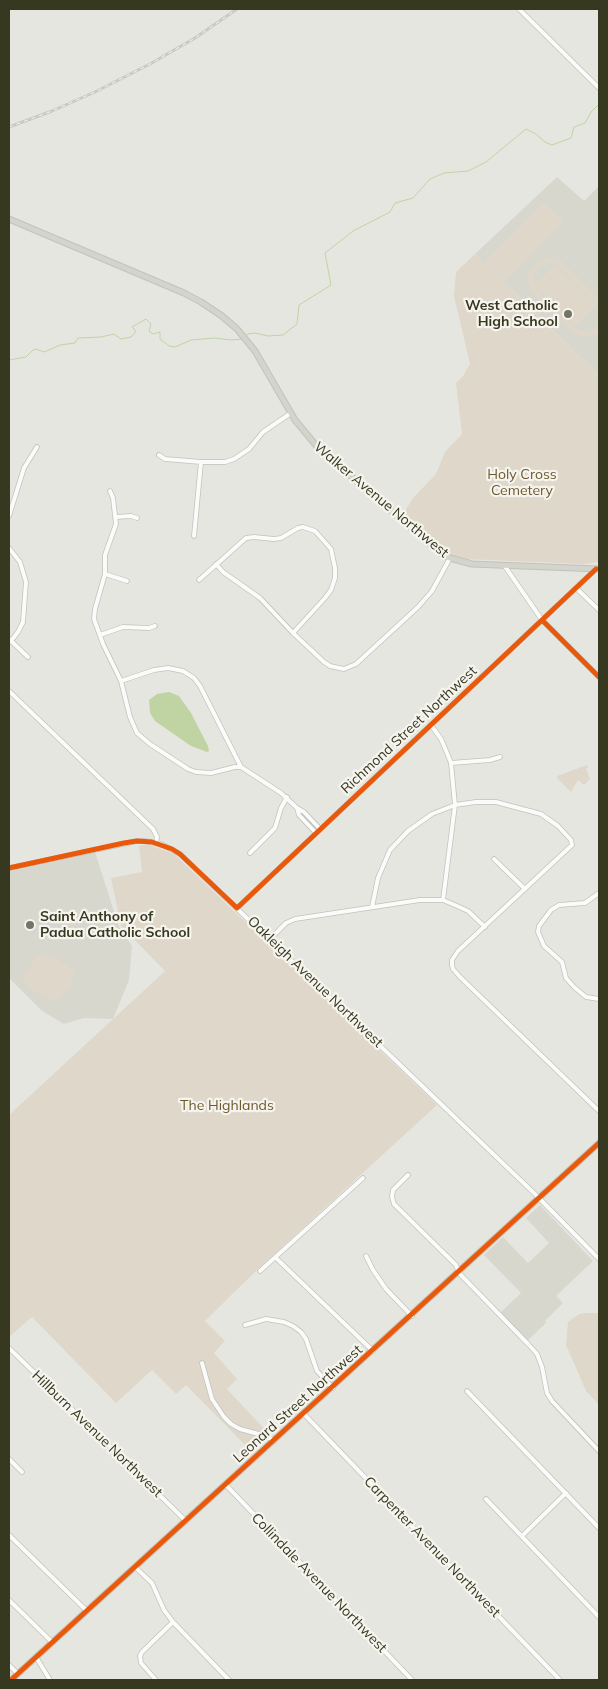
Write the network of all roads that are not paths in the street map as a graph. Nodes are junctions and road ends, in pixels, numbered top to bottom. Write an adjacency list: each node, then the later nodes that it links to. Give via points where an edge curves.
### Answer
1 (519, 9): 2 (street)
2 (599, 88)
3 (9, 220): 4 (main road, Walker Avenue Northwest, via 184,293 210,308 247,340)
4 (291, 413): 7 (street, via 263,432 249,449 234,459); 14 (main road, Walker Avenue Northwest, via 322,452 434,548)
5 (38, 447): 9 (street, via 24,468)
6 (158, 455): 7 (street, via 165,459)
7 (201, 462): 12 (street)
8 (110, 491): 10 (street)
9 (9, 516)
10 (116, 516): 11 (street); 18 (street, via 115,529 105,555)
11 (137, 518)
12 (194, 536)
13 (9, 548): 27 (street, via 20,562 26,582 23,622)
14 (450, 558): 16 (main road, Walker Avenue Northwest, via 472,564); 25 (street, via 426,598 351,667 330,666)
15 (216, 564): 19 (street); 25 (street, via 260,598); 25 (street, via 246,538 281,538 304,527 315,531 331,549 335,578 326,598)
16 (503, 565): 17 (main road, Walker Avenue Northwest); 23 (street)
17 (598, 569): 21 (street, Richmond Street Northwest)
18 (105, 574): 20 (street); 26 (street, via 94,619)
19 (199, 580)
20 (128, 581)
21 (576, 588): 22 (street); 23 (street, Richmond Street Northwest)
22 (599, 610)
23 (542, 620): 29 (street); 32 (street, Richmond Street Northwest)
24 (155, 626): 26 (street, via 123,627)
25 (293, 632)
26 (100, 635): 30 (street)
27 (10, 640): 28 (street)
28 (28, 657)
29 (599, 677)
30 (120, 681): 35 (street, via 137,733 150,744 196,772 211,773); 35 (street, via 168,668 194,678)
31 (9, 691): 41 (street, via 153,829)
32 (431, 724): 34 (street, via 445,746); 39 (street, Richmond Street Northwest)
33 (500, 757): 34 (street)
34 (450, 763): 37 (street)
35 (241, 767): 36 (street)
36 (287, 797): 38 (street); 42 (street, via 275,828)
37 (454, 805): 45 (street, via 496,802 541,814 572,840 572,845); 48 (street); 50 (street, via 416,824 390,850 378,878)
38 (297, 808): 39 (street); 40 (street, via 299,815)
39 (320, 828): 40 (street, Richmond Street Northwest)
40 (316, 833): 51 (street, Richmond Street Northwest)
41 (156, 843): 44 (street, via 124,843); 51 (street, Oakleigh Avenue Northwest, via 180,854)
42 (250, 853)
43 (494, 859): 45 (street)
44 (9, 868)
45 (525, 890): 52 (street)
46 (599, 893): 47 (street)
47 (595, 898): 49 (street); 54 (street, via 585,903 558,905 543,918 538,932 544,946 562,962 566,978 574,987 586,996)
48 (443, 900): 50 (street); 52 (street, via 468,911)
49 (599, 902)
50 (372, 907): 53 (street, via 295,919 286,923)
51 (237, 908): 53 (street, Oakleigh Avenue Northwest)
52 (485, 927): 55 (street, via 454,956 453,969)
53 (270, 940): 59 (street, Oakleigh Avenue Northwest)
54 (599, 999)
55 (599, 1111)
56 (599, 1143): 59 (main road, Leonard Street Northwest)
57 (408, 1175): 64 (street, via 393,1190 394,1204 456,1265)
58 (363, 1178): 61 (street)
59 (540, 1198): 62 (street, Oakleigh Avenue Northwest); 64 (main road, Leonard Street Northwest)
60 (366, 1256): 65 (street, via 380,1282)
61 (276, 1258): 63 (street); 68 (street)
62 (599, 1259)
63 (260, 1271)
64 (459, 1273): 65 (main road, Leonard Street Northwest); 74 (street, via 537,1354 552,1401)
65 (412, 1316): 68 (main road, Leonard Street Northwest)
66 (246, 1325): 70 (street, via 266,1319 293,1326 306,1339 317,1371)
67 (9, 1348): 80 (street, Hillburn Avenue Northwest)
68 (373, 1351): 70 (main road, Leonard Street Northwest)
69 (202, 1363): 73 (street, via 212,1399 224,1417 240,1429)
70 (333, 1388): 72 (main road, Leonard Street Northwest)
71 (467, 1391): 78 (street)
72 (304, 1414): 73 (main road, Leonard Street Northwest); 98 (street, Carpenter Avenue Northwest)
73 (274, 1441): 77 (main road, Leonard Street Northwest)
74 (599, 1451)
75 (9, 1459): 76 (street)
76 (22, 1472)
77 (226, 1485): 80 (main road, Leonard Street Northwest); 97 (street, Collindale Avenue Northwest)
78 (566, 1493): 81 (street); 83 (street)
79 (486, 1499): 83 (street)
80 (186, 1521): 84 (main road, Leonard Street Northwest)
81 (599, 1528)
82 (9, 1535): 86 (street)
83 (522, 1536): 87 (street)
84 (135, 1567): 86 (main road, Leonard Street Northwest); 88 (street, via 152,1583)
85 (9, 1600): 89 (street)
86 (86, 1611): 89 (main road, Leonard Street Northwest)
87 (599, 1617)
88 (173, 1622): 95 (street, via 140,1656 141,1663); 96 (street)
89 (52, 1642): 90 (main road, Leonard Street Northwest)
90 (36, 1657): 92 (main road, Leonard Street Northwest); 94 (street)
91 (9, 1664): 92 (street)
92 (18, 1674): 93 (main road, Leonard Street Northwest)
93 (11, 1680)
94 (50, 1680)
95 (156, 1680)
96 (230, 1680)
97 (412, 1680)
98 (560, 1680)

